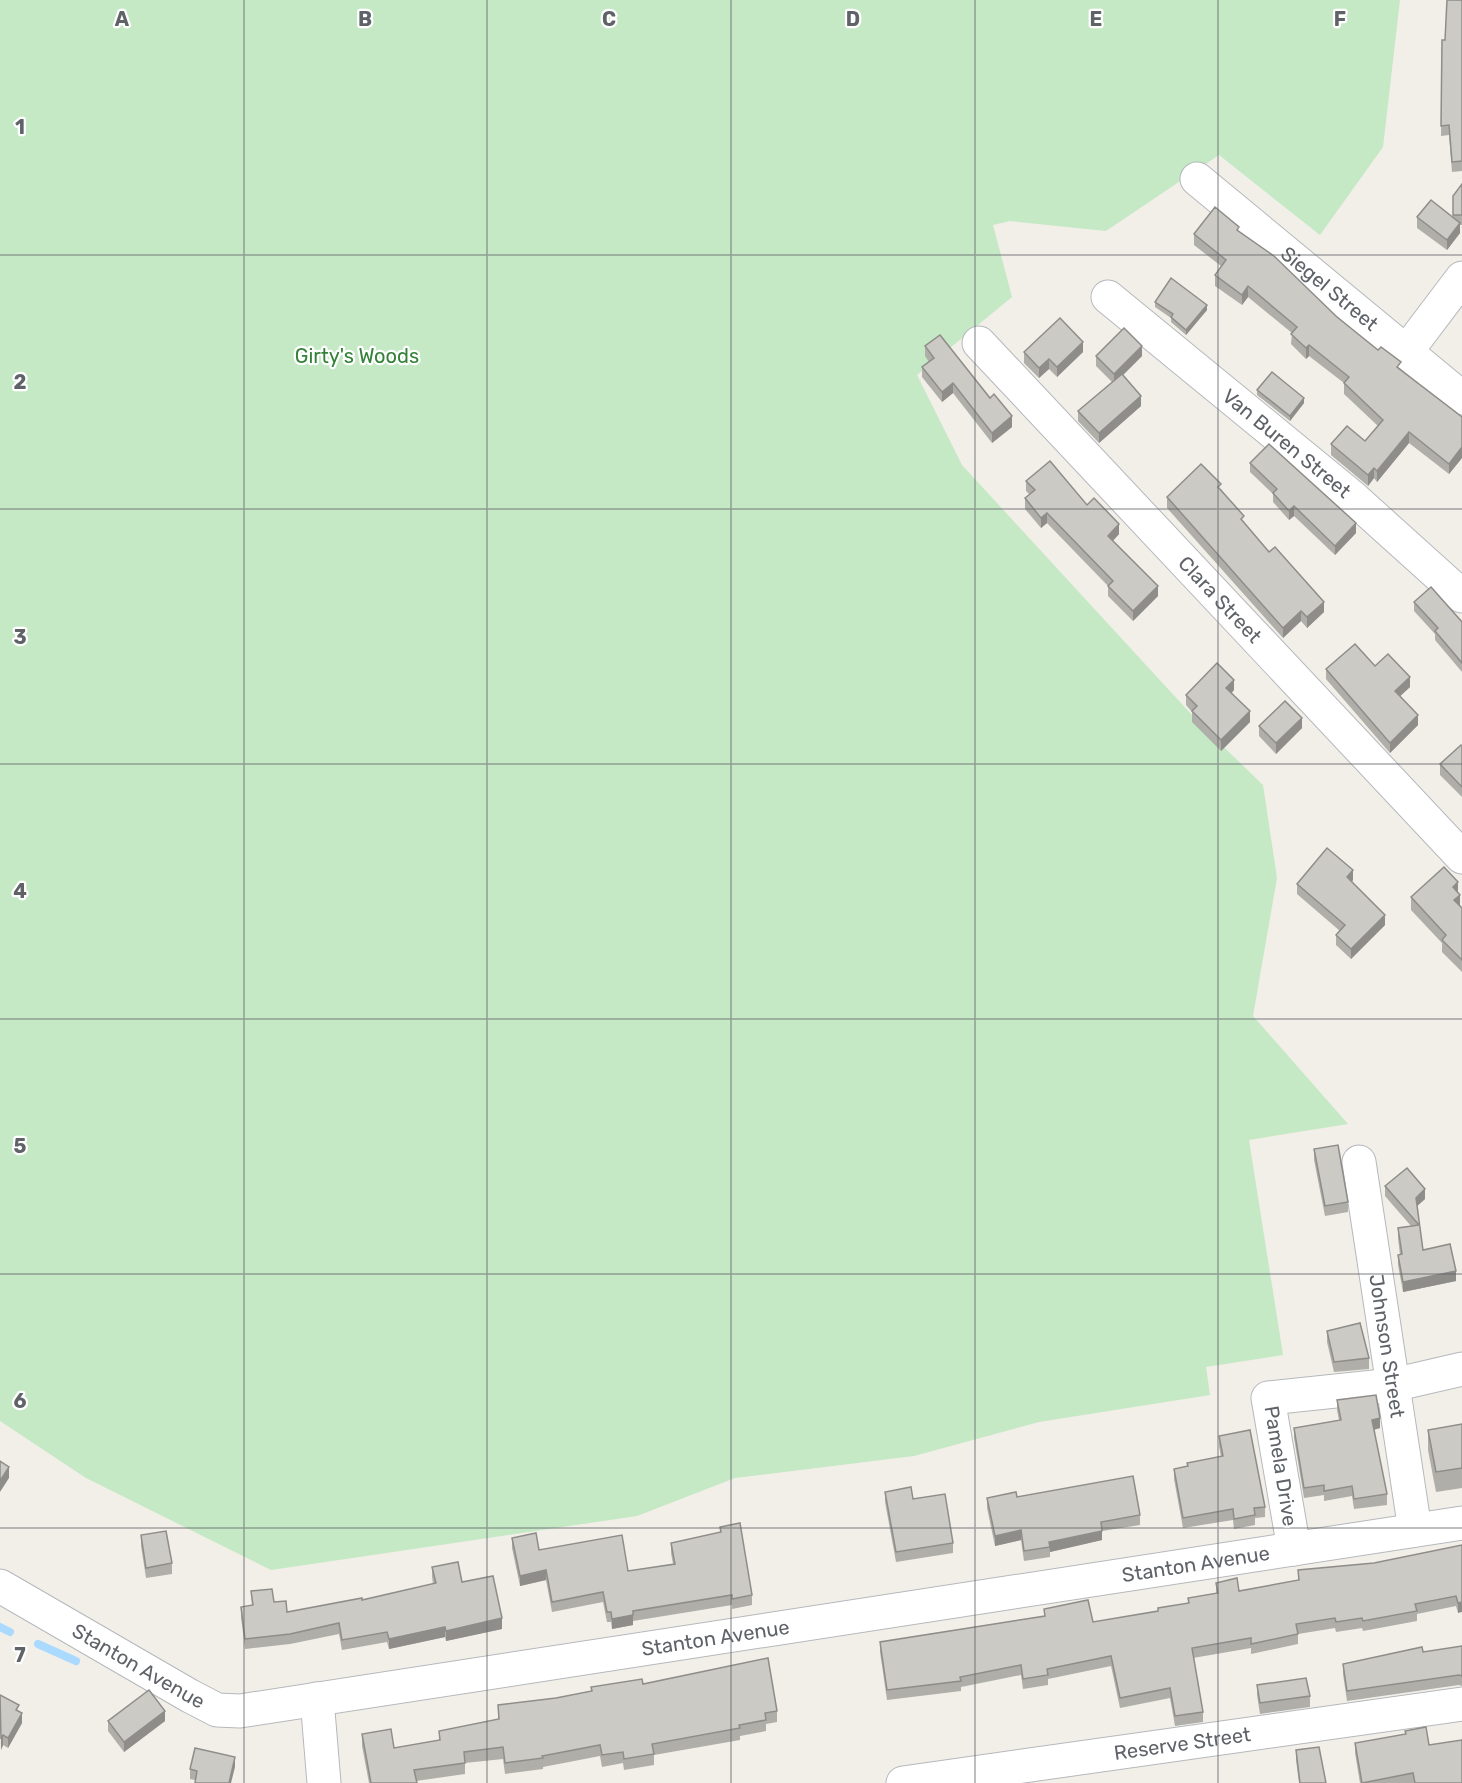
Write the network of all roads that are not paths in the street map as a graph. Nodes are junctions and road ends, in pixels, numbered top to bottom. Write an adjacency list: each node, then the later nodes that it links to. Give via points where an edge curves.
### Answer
1 (1197, 179): 5 (street, Siegel Street)
2 (1462, 278): 5 (street)
3 (1108, 297): 7 (street, Van Buren Street, via 1352,496)
4 (979, 343): 8 (street, Clara Street)
5 (1406, 352): 6 (street, Siegel Street)
6 (1462, 398)
7 (1462, 596)
8 (1462, 857)
9 (1359, 1162): 11 (street, Johnson Street)
10 (1462, 1369): 11 (street)
11 (1393, 1385): 13 (street, Johnson Street); 14 (street, Pamela Drive, via 1268,1398)
12 (1462, 1523): 13 (street, Stanton Avenue)
13 (1415, 1530): 14 (street, Stanton Avenue)
14 (1294, 1549): 16 (street, Stanton Avenue)
15 (0, 1586): 16 (street, Stanton Avenue, via 217,1710 240,1711)
16 (317, 1699): 18 (street)
17 (1462, 1704): 19 (street, Reserve Street)
18 (324, 1783)
19 (903, 1783)

